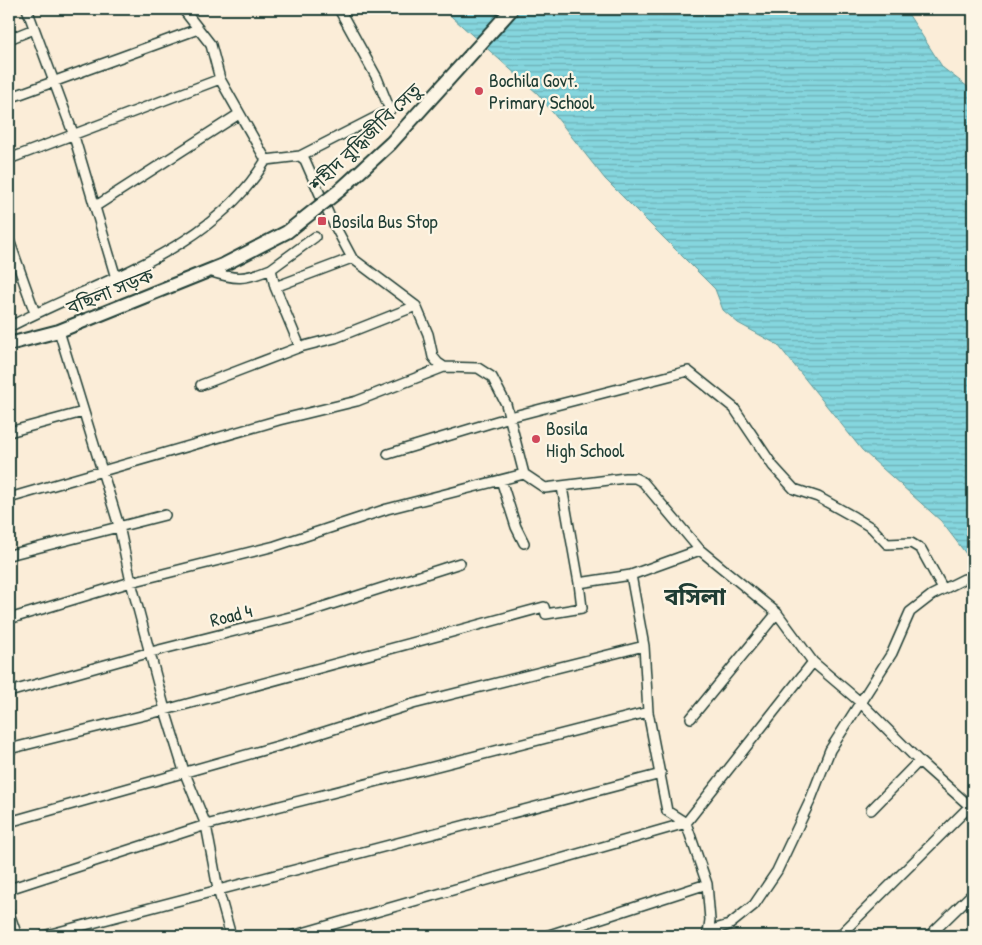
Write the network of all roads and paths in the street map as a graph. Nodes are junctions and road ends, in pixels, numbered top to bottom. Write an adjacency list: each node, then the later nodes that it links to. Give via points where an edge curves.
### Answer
1 (27, 9): 5 (street)
2 (183, 9): 6 (street)
3 (339, 9): 13 (street, via 377,78 390,110)
4 (512, 9): 20 (main road, শহীদ বুদ্ধিজীবি সেতু, bridge, via 391,143 340,190 288,232)
5 (34, 29): 7 (street); 9 (street)
6 (198, 29): 8 (street, via 211,45); 9 (street)
7 (9, 39)
8 (220, 79): 11 (street); 12 (street)
9 (54, 82): 10 (street); 12 (street)
10 (9, 98)
11 (240, 114): 15 (street); 16 (street)
12 (73, 134): 14 (street); 16 (street)
13 (300, 156): 15 (street); 19 (street, via 305,160)
14 (9, 159)
15 (266, 160): 23 (street, via 252,183 200,230)
16 (96, 206): 23 (street)
17 (315, 237): 21 (street)
18 (9, 240): 26 (street)
19 (352, 258): 24 (street); 25 (street)
20 (223, 265): 22 (main road, বছিলা সড়ক)
21 (271, 269): 22 (street, via 250,278 234,279); 24 (street)
22 (209, 271): 28 (main road, বছিলা সড়ক)
23 (116, 278): 26 (street)
24 (275, 287): 30 (street)
25 (416, 306): 30 (street, via 335,338); 31 (street, via 434,357)
26 (35, 313): 27 (street)
27 (9, 327)
28 (59, 331): 29 (main road, বছিলা সড়ক); 33 (street)
29 (9, 344)
30 (300, 347): 32 (street)
31 (444, 367): 34 (street, via 478,368 492,377); 37 (street, via 356,401)
32 (201, 385)
33 (83, 412): 35 (street); 37 (street)
34 (510, 417): 36 (street); 38 (street); 52 (street, via 688,370 734,408 773,466 794,489 818,497 854,517 872,528 888,544 911,543 921,548)
35 (9, 432)
36 (388, 454)
37 (101, 472): 41 (street); 43 (street)
38 (524, 474): 39 (street); 40 (street, via 545,488)
39 (501, 480): 44 (street); 50 (street, via 388,509 275,546)
40 (562, 487): 45 (street, via 635,478 643,482); 51 (street)
41 (9, 498)
42 (165, 515): 43 (street)
43 (119, 526): 46 (street); 50 (street)
44 (524, 543)
45 (700, 550): 48 (street); 53 (street)
46 (9, 555)
47 (460, 563): 56 (street, Road 4, via 298,615)
48 (631, 574): 51 (street); 55 (street)
49 (964, 579): 52 (street)
50 (131, 582): 54 (street); 56 (street)
51 (579, 583): 60 (street, via 582,608 546,614 544,607)
52 (943, 589): 59 (street, via 910,612 892,653)
53 (777, 613): 57 (street); 62 (street)
54 (9, 619)
55 (644, 646): 61 (street); 65 (street, via 413,704 299,740)
56 (151, 652): 58 (street, Road 4); 60 (street)
57 (813, 662): 59 (street); 70 (street)
58 (9, 692)
59 (860, 702): 64 (street); 77 (street, via 830,750 777,871 754,905 729,925)
60 (165, 710): 63 (street); 65 (street)
61 (648, 712): 66 (street); 71 (street)
62 (691, 718)
63 (9, 749)
64 (919, 761): 67 (street); 68 (street)
65 (184, 771): 69 (street); 71 (street)
66 (661, 774): 70 (street, via 668,811); 74 (street)
67 (972, 808): 83 (street)
68 (871, 810)
69 (9, 822)
70 (686, 823): 72 (street); 81 (street)
71 (206, 825): 73 (street); 74 (street)
72 (707, 884): 77 (street); 82 (street)
73 (9, 888)
74 (218, 889): 79 (street); 80 (street)
75 (973, 893): 84 (street)
76 (9, 913): 78 (street)
77 (708, 933)
78 (17, 936)
79 (43, 936)
80 (231, 936)
81 (292, 936)
82 (546, 936)
83 (839, 936)
84 (930, 936)

